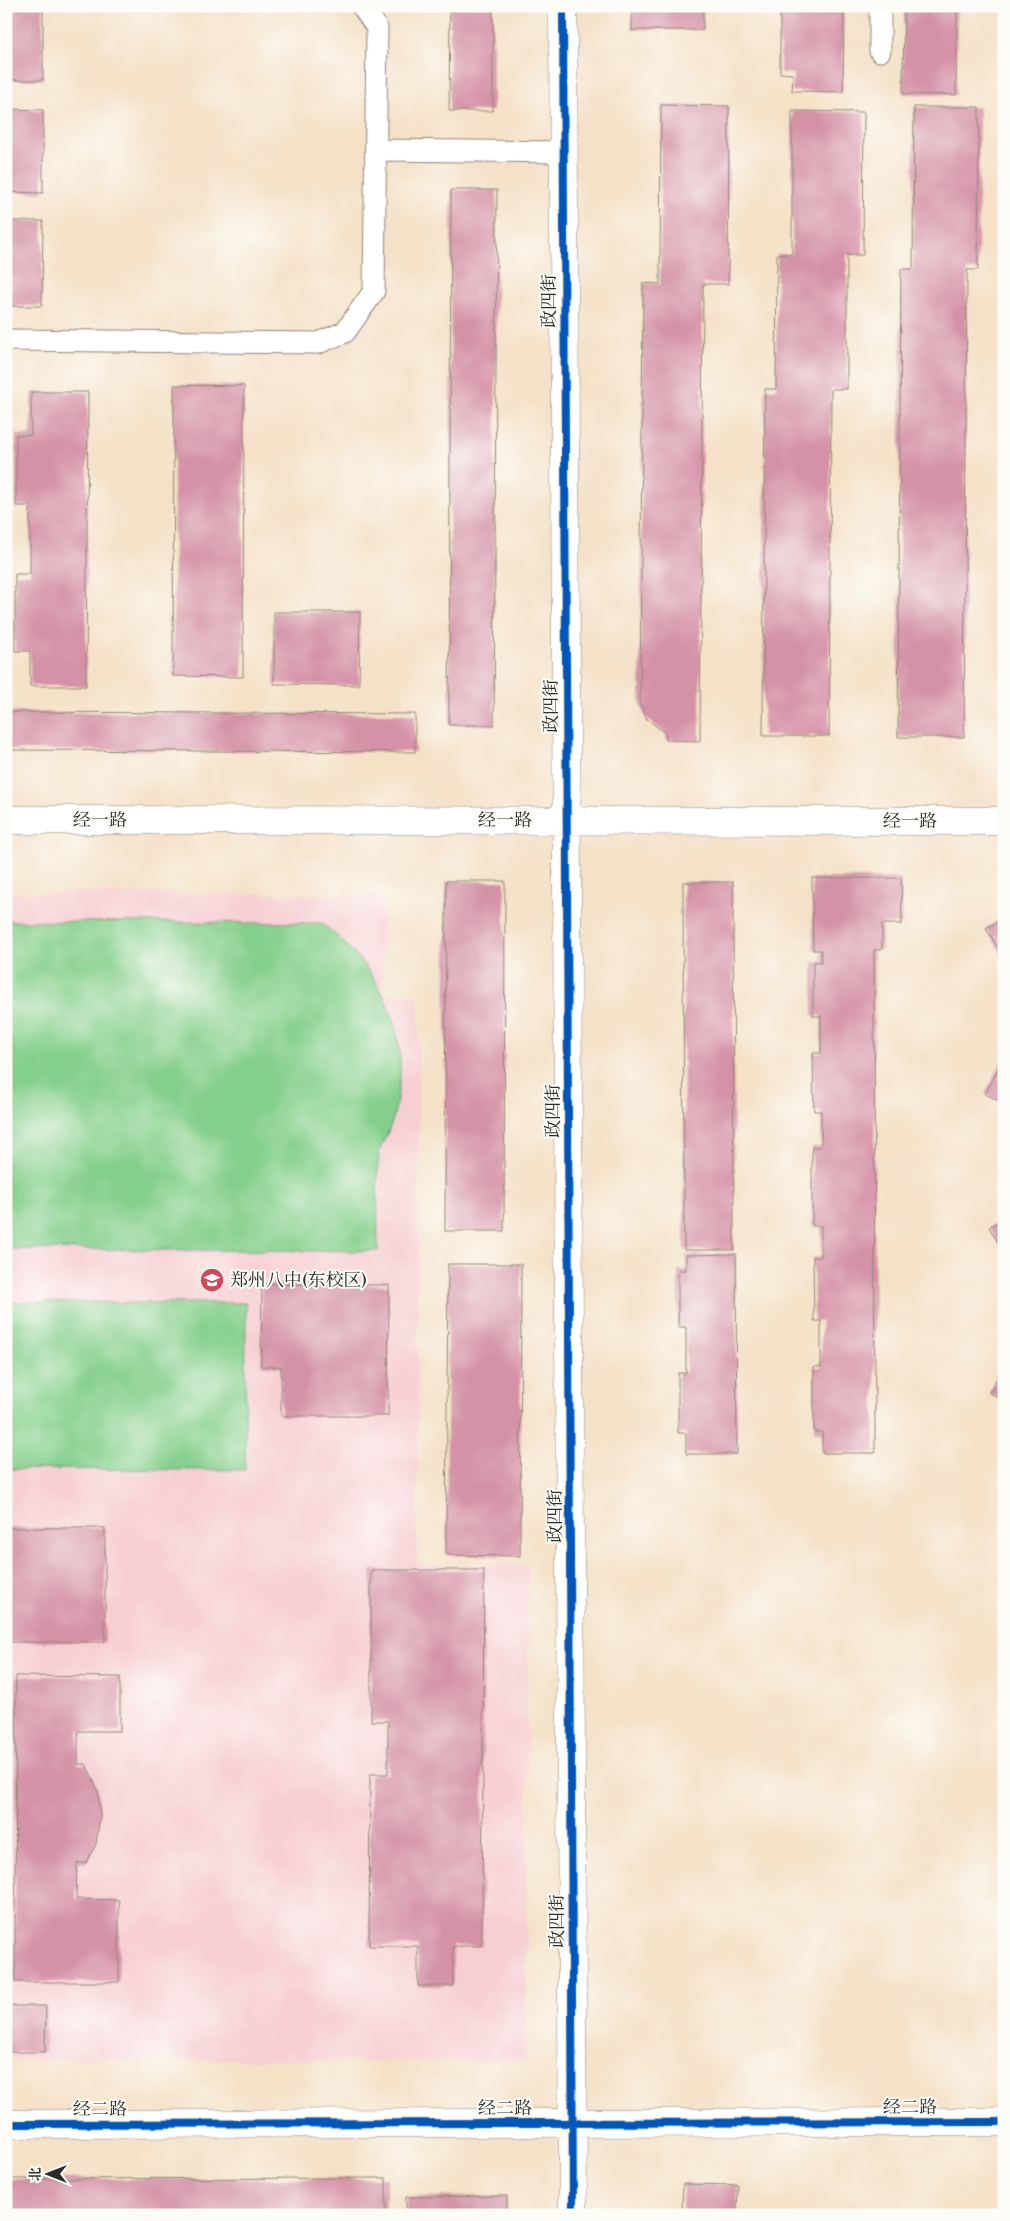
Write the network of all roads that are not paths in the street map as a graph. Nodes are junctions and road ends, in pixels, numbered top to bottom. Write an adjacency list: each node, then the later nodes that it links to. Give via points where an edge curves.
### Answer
1 (362, 6): 5 (lane, via 377,28)
2 (563, 6): 6 (street, 政四街)
3 (880, 6): 4 (lane)
4 (880, 51)
5 (376, 150): 6 (lane); 7 (lane, via 374,291 345,332 318,343)
6 (564, 152): 9 (street, 政四街)
7 (6, 340)
8 (6, 820): 9 (street, 经一路)
9 (567, 820): 10 (street, 经一路); 12 (street, 政四街)
10 (1004, 821)
11 (1004, 2122): 12 (street, 经二路)
12 (573, 2123): 13 (street, 经二路); 14 (street, 政四街)
13 (6, 2124)
14 (574, 2215)

